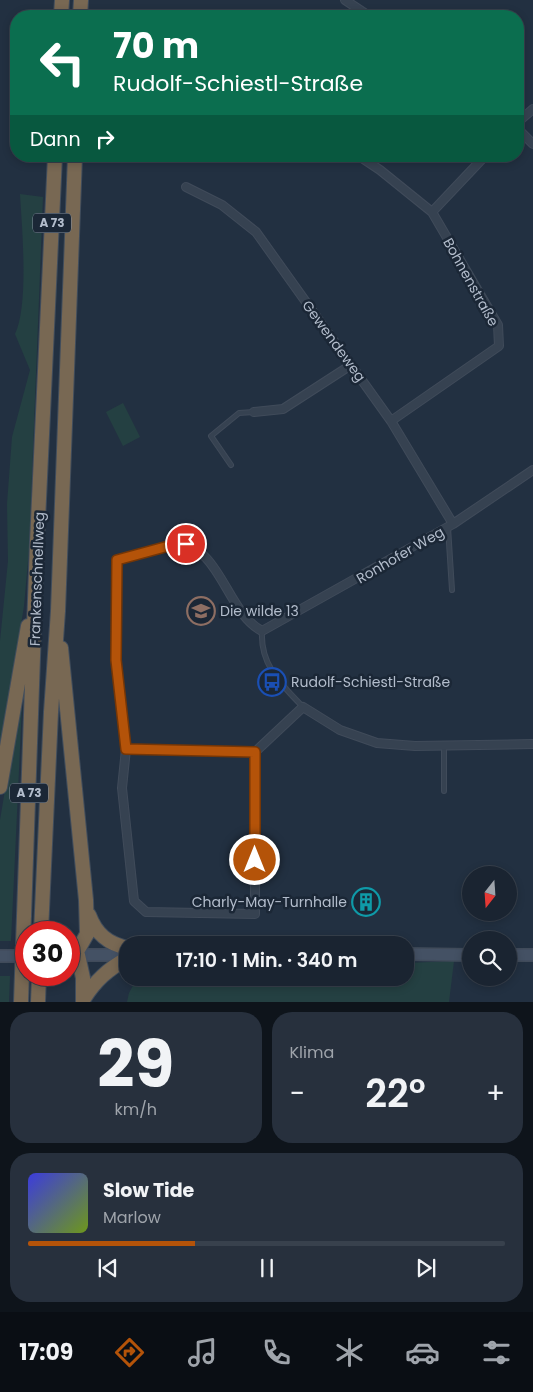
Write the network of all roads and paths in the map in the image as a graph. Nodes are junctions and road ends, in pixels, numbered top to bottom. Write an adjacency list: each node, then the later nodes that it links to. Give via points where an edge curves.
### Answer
1 (345, 0): 2 (street)
2 (360, 10)
3 (524, 135): 4 (street)
4 (533, 144)
5 (55, 162): 17 (highway, Frankenschnellweg / A 73)
6 (75, 162): 19 (highway, Frankenschnellweg / A 73)
7 (368, 162): 10 (street, Bohnenstraße)
8 (478, 162): 10 (street)
9 (186, 187): 11 (street, Gewendeweg, via 222,205 256,232)
10 (432, 212): 13 (street, Bohnenstraße, via 498,326 499,346)
11 (351, 365): 12 (street, via 283,409); 13 (street, Gewendeweg)
12 (254, 412): 14 (lane, via 239,413 211,436)
13 (391, 421): 16 (street, Gewendeweg)
14 (231, 465)
15 (533, 470): 16 (street, Ronhofer Weg)
16 (451, 525): 18 (lane); 20 (street, Ronhofer Weg)
17 (36, 583): 26 (highway); 44 (highway, Frankenschnellweg / A 73)
18 (452, 590)
19 (58, 611): 28 (highway); 29 (highway, Frankenschnellweg / A 73, via 50,712)
20 (262, 631): 21 (lane, via 263,656); 24 (street, via 247,621 204,554 186,544 117,560 116,660)
21 (303, 707): 23 (street, via 340,730 377,743); 25 (street)
22 (533, 744): 23 (street)
23 (444, 746): 27 (lane)
24 (126, 749): 25 (street); 25 (street, via 122,788 134,901 146,912 255,914)
25 (255, 752)
26 (0, 787)
27 (444, 791)
28 (86, 900): 30 (highway, via 87,934); 31 (highway, via 95,930)
29 (41, 921)
30 (80, 944)
31 (119, 945)
32 (414, 954): 33 (main road)
33 (462, 954)
34 (80, 955): 39 (main road)
35 (517, 955): 36 (main road)
36 (533, 955)
37 (0, 956): 38 (main road, bridge)
38 (15, 956)
39 (119, 956)
40 (119, 962): 43 (highway, via 98,980)
41 (80, 971): 43 (highway)
42 (39, 986): 45 (highway)
43 (83, 1001)
44 (21, 1002)
45 (38, 1002)

